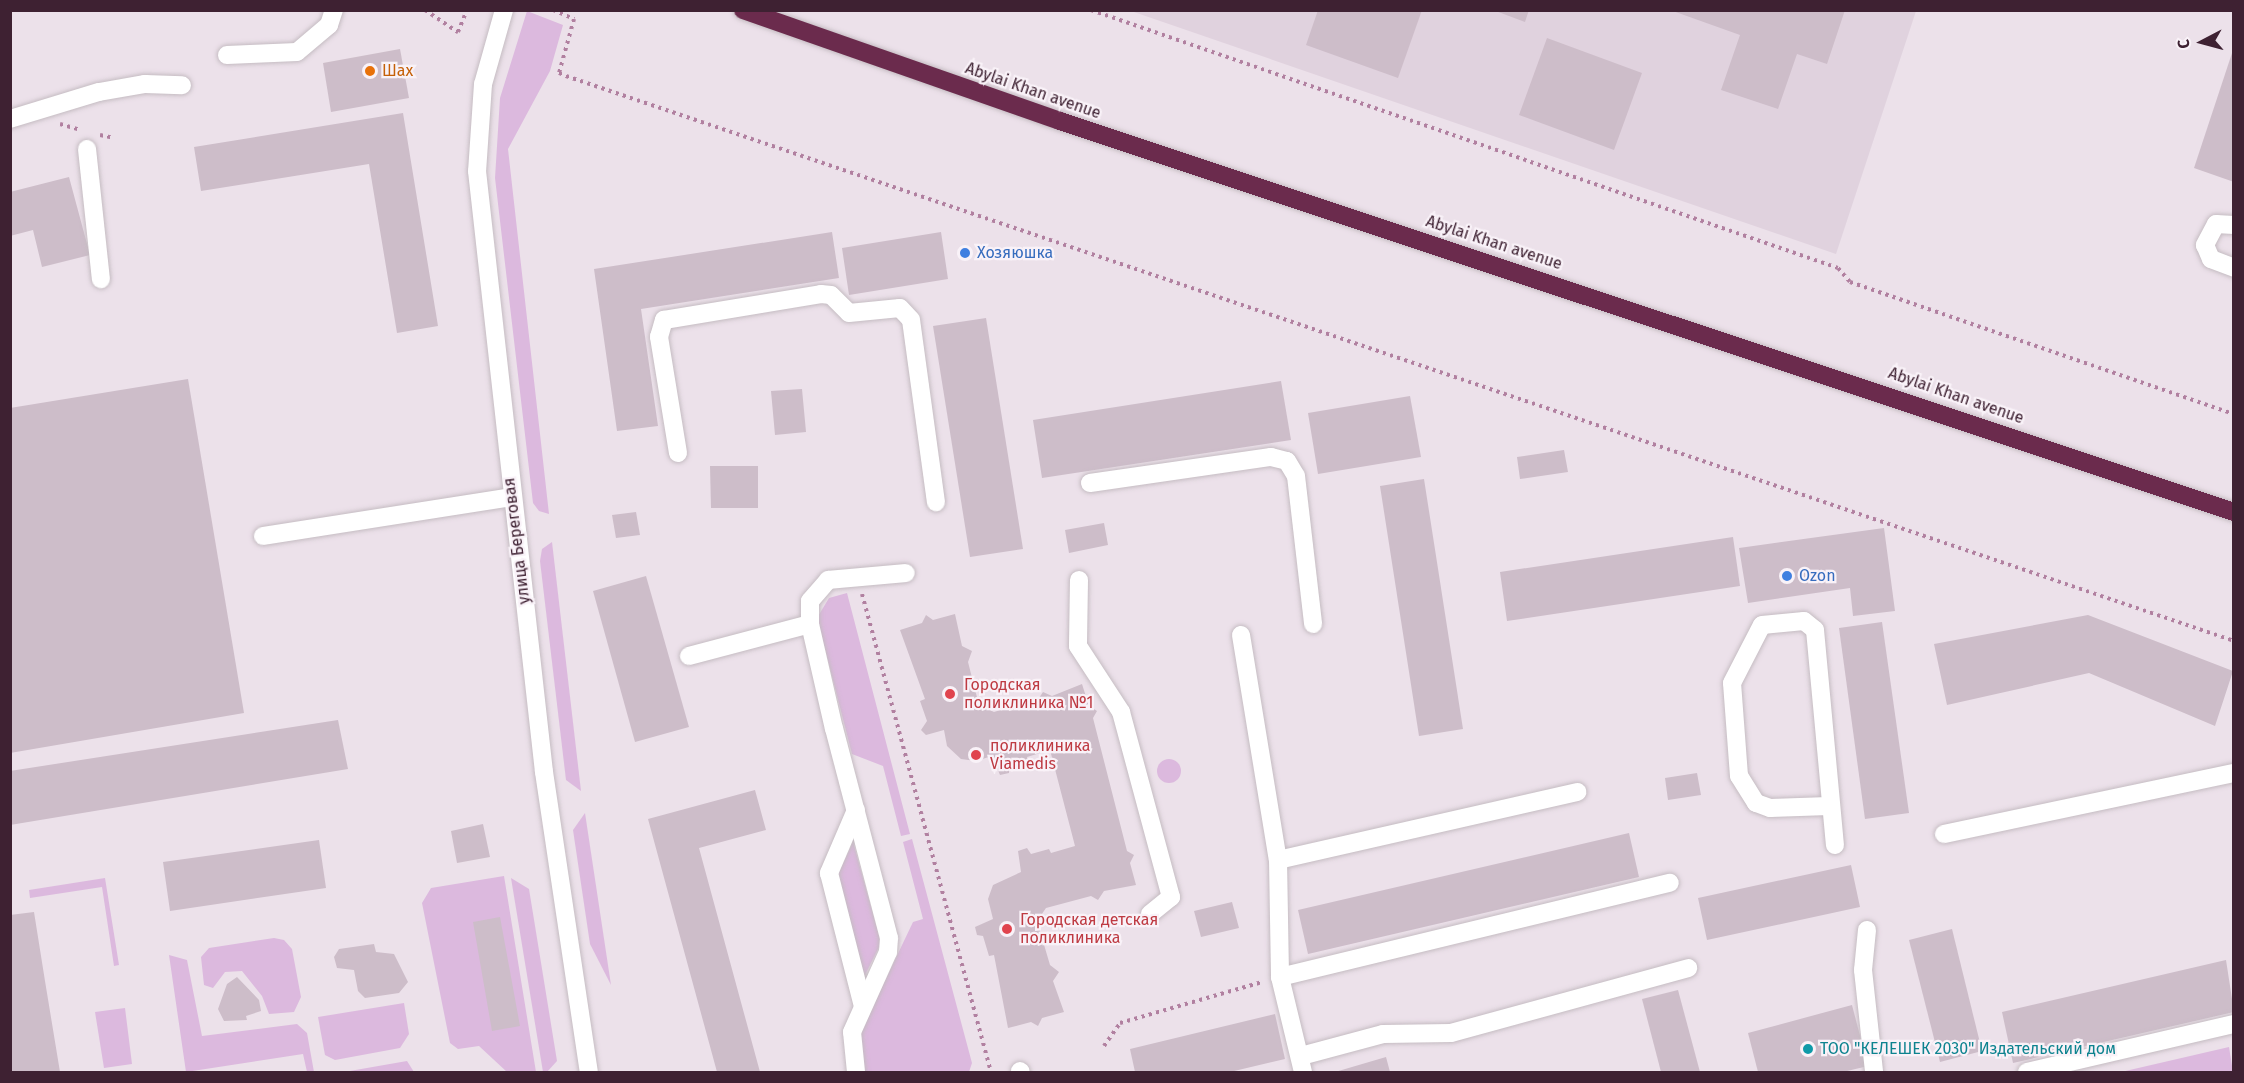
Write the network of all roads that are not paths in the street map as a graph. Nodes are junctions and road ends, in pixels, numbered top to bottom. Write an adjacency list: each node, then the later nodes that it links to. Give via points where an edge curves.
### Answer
1 (334, 10): 4 (street, via 329,25 297,52)
2 (504, 10): 13 (street, улица Береговая, via 483,84 477,171)
3 (743, 10): 15 (highway, Abylai Khan avenue, via 1060,121)
4 (227, 55)
5 (182, 85): 6 (street, via 145,84 99,92)
6 (10, 119)
7 (87, 149): 10 (street)
8 (2234, 225): 9 (street, via 2216,224 2205,245 2211,259)
9 (2234, 268)
10 (101, 279)
11 (678, 453): 14 (street, via 659,337 664,320 821,294 831,295 849,314 900,308 911,320)
12 (1090, 483): 20 (street, via 1271,457 1287,461 1296,476)
13 (512, 497): 16 (street); 38 (street, улица Береговая, via 544,772)
14 (936, 502)
15 (2234, 512)
16 (262, 536)
17 (906, 573): 19 (street, via 857,576 820,585 810,601)
18 (1079, 580): 31 (street, via 1078,646 1121,712 1171,897)
19 (810, 624): 22 (street); 26 (street)
20 (1313, 624)
21 (1241, 635): 29 (street)
22 (689, 656)
23 (2234, 773): 27 (street)
24 (1577, 792): 29 (street)
25 (1829, 806): 25 (street, via 1815,630 1804,621 1762,625 1731,683 1739,776 1756,803 1770,808); 28 (street)
26 (856, 810): 35 (street, via 889,946); 35 (street, via 829,873)
27 (1944, 834)
28 (1835, 845)
29 (1278, 860): 34 (street)
30 (1670, 883): 34 (street)
31 (1149, 914)
32 (1867, 930): 40 (street, via 1863,970)
33 (1688, 968): 37 (street, via 1451,1033 1383,1034)
34 (1280, 977): 37 (street)
35 (863, 1006): 39 (street, via 850,1040)
36 (2234, 1024): 41 (street)
37 (1302, 1064)
38 (589, 1072)
39 (856, 1072)
40 (1874, 1072)
41 (2027, 1072)

